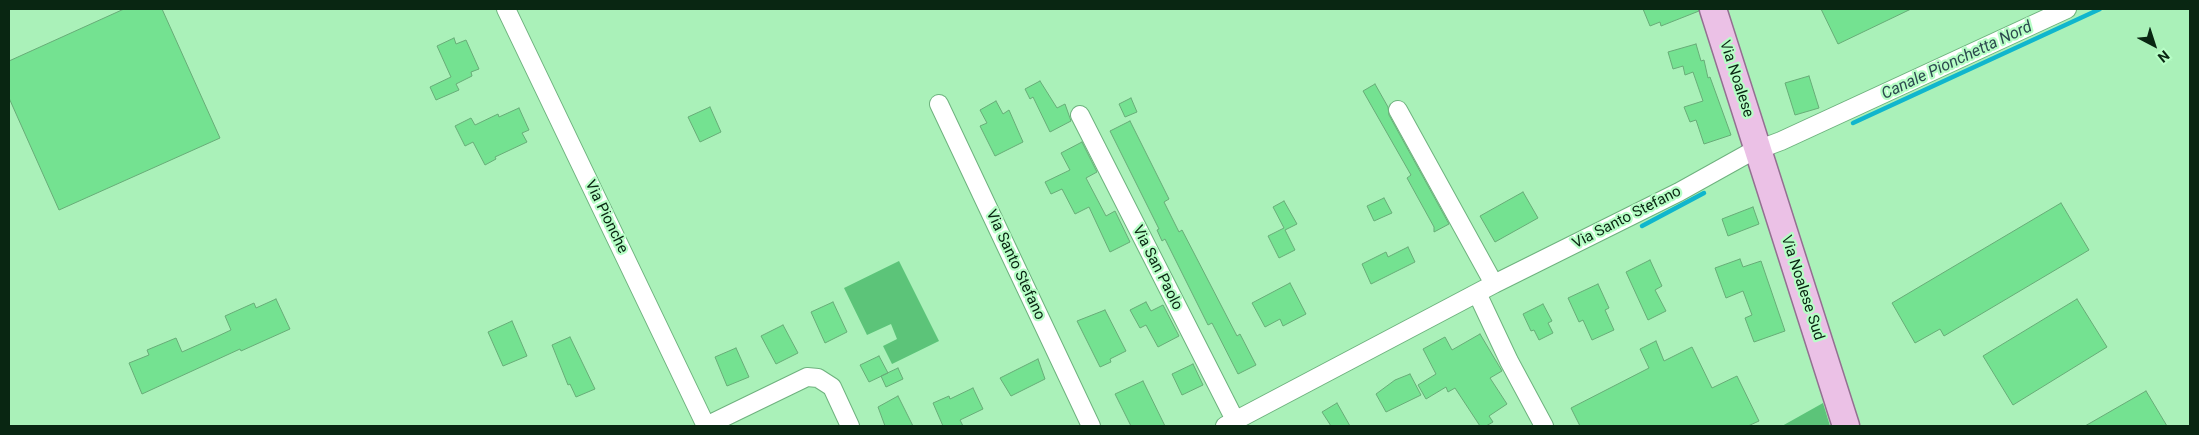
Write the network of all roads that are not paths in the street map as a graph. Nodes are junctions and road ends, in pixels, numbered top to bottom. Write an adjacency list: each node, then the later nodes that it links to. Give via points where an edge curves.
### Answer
1 (506, 9): 11 (street, Via Pionche)
2 (1713, 9): 7 (main road, Via Noalese)
3 (2067, 9): 7 (street, Via Santo Stefano)
4 (939, 104): 13 (street, Via Santo Stefano)
5 (1398, 110): 8 (street)
6 (1080, 115): 10 (street, Via San Paolo)
7 (1758, 150): 8 (street, Via Santo Stefano); 15 (main road, Via Noalese Sud)
8 (1494, 284): 9 (street, Via Santo Stefano)
9 (1477, 293): 10 (street, Via Santo Stefano); 14 (street)
10 (1230, 423)
11 (706, 426): 12 (street, via 807,377 818,378 832,387)
12 (850, 426)
13 (1091, 426)
14 (1544, 426)
15 (1846, 426)

